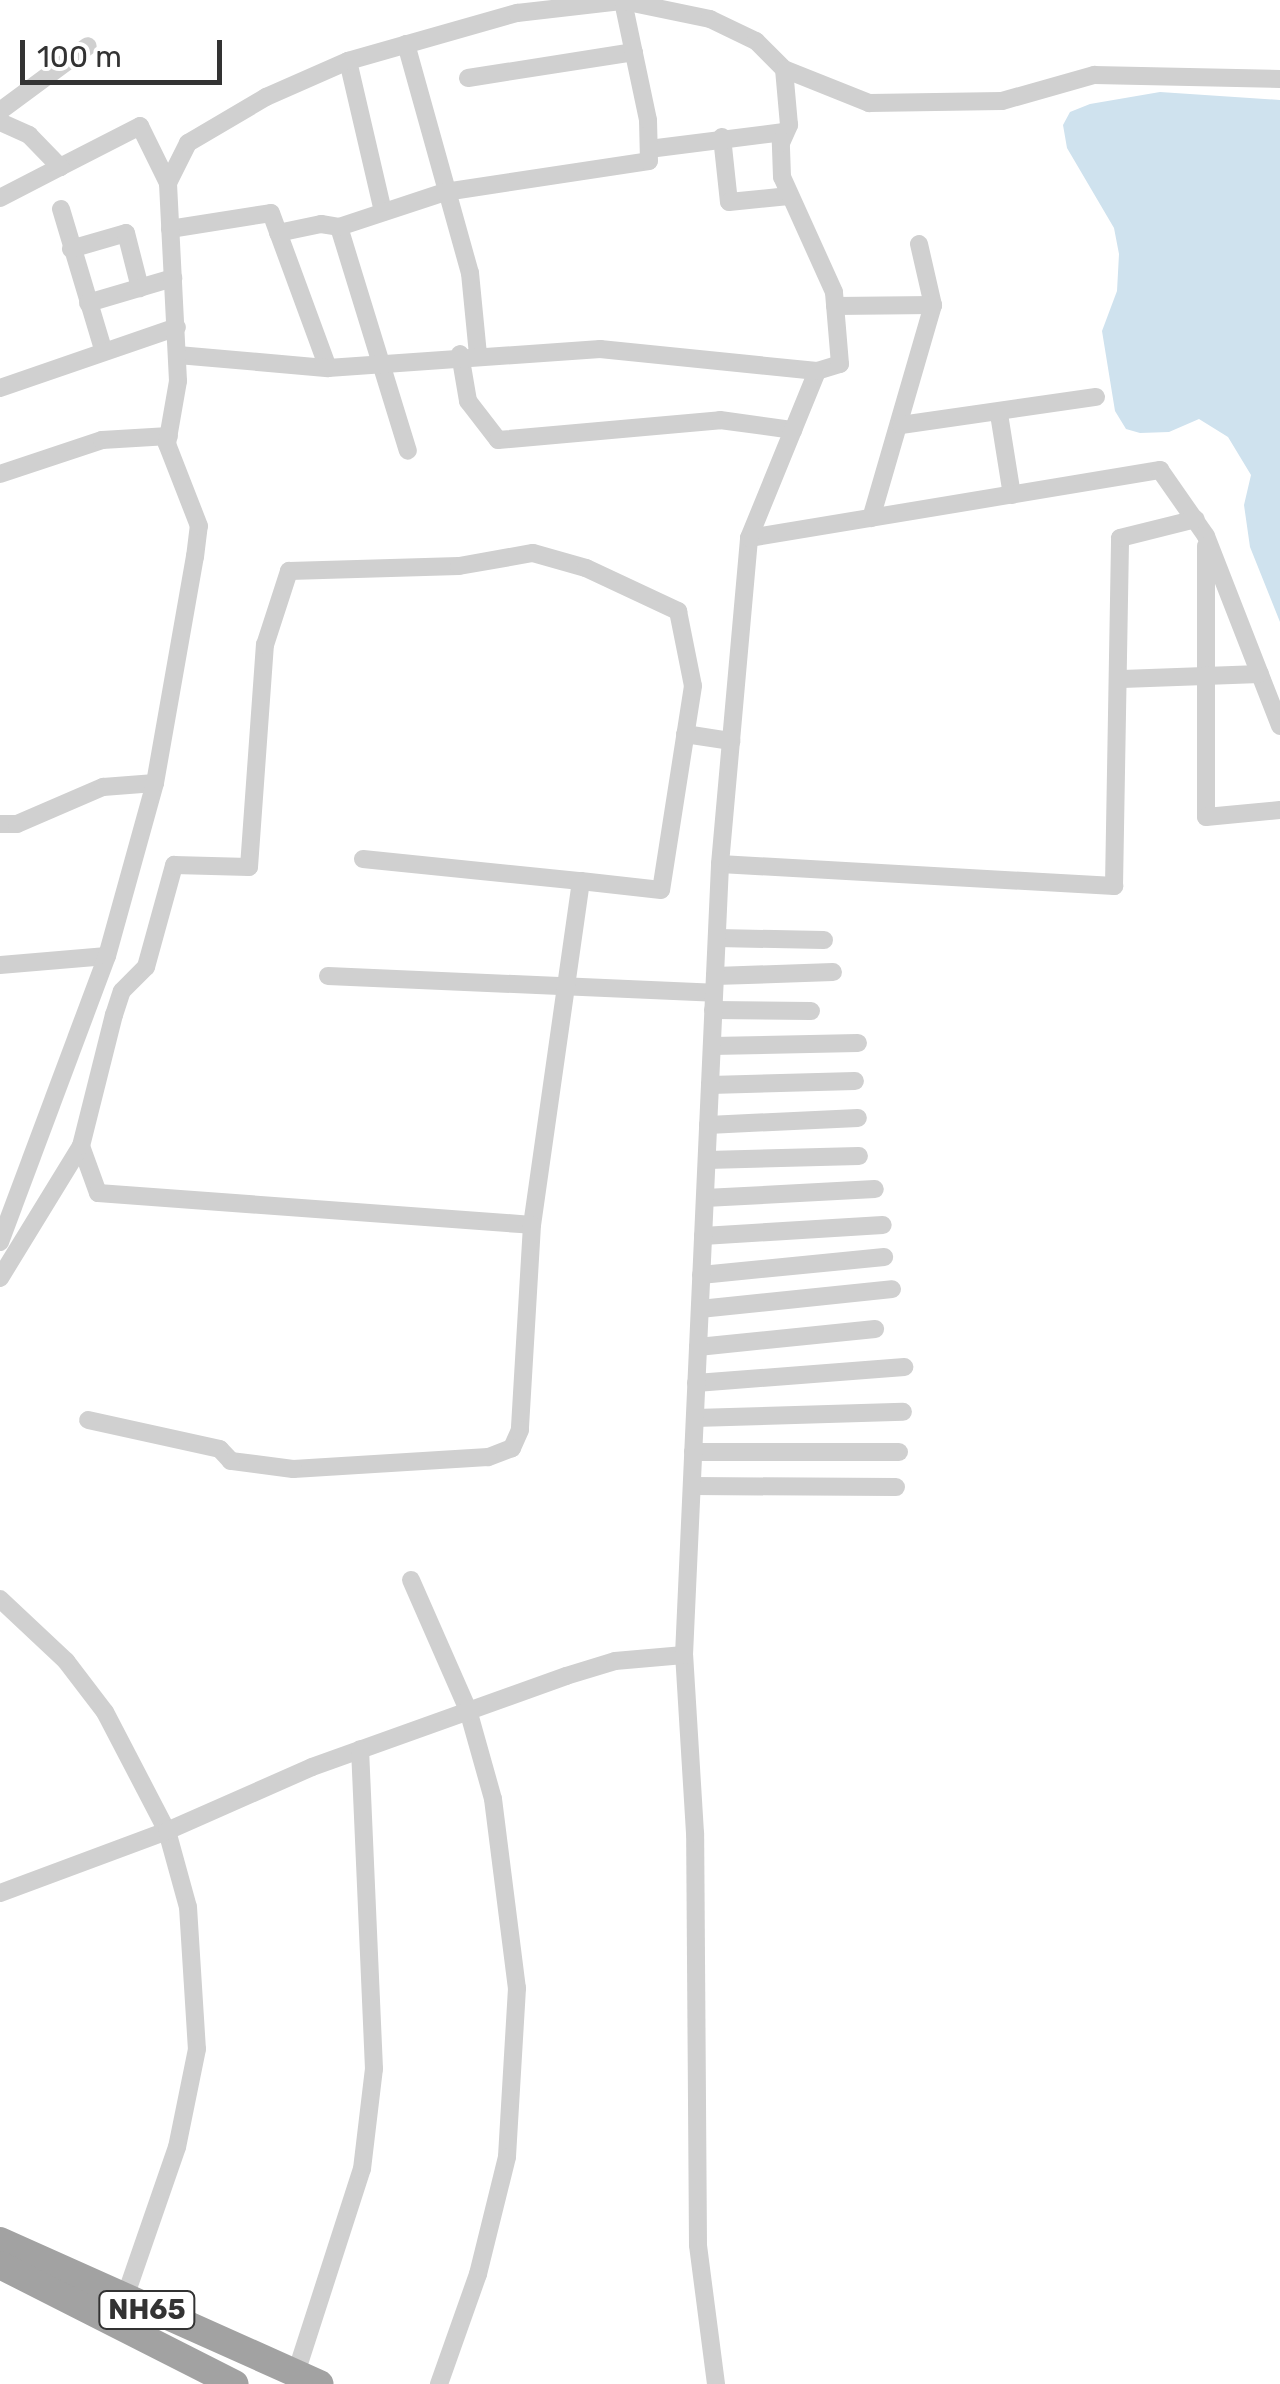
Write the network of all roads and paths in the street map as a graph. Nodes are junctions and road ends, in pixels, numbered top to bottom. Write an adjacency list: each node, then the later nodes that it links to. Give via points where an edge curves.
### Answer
1 (623, 0): 2 (street); 5 (street); 7 (street, via 710,19 756,41)
2 (604, 1): 3 (street, via 517,13)
3 (406, 44): 6 (street); 19 (street)
4 (88, 46): 10 (street)
5 (634, 52): 8 (street); 15 (street)
6 (348, 61): 14 (street, via 266,97); 23 (street)
7 (784, 69): 9 (street, via 870,103 1002,101 1094,76); 12 (street)
8 (468, 78)
9 (1280, 79)
10 (0, 111)
11 (0, 122): 17 (street, via 29,134)
12 (784, 132): 13 (street); 20 (street)
13 (722, 137): 15 (street); 20 (street, via 729,202)
14 (188, 144): 16 (street); 18 (street)
15 (649, 148): 19 (street, via 649,161)
16 (154, 156): 17 (street, via 140,126); 18 (street)
17 (60, 167): 21 (street)
18 (168, 183): 24 (street)
19 (445, 192): 23 (street); 36 (street, via 470,272)
20 (788, 196): 33 (street)
21 (0, 198)
22 (61, 210): 28 (street)
23 (383, 212): 25 (street)
24 (170, 228): 26 (street, via 271,213); 29 (street)
25 (339, 228): 26 (street, via 321,224); 38 (street)
26 (278, 233): 39 (street)
27 (919, 244): 32 (street)
28 (71, 249): 30 (street, via 126,234); 31 (street)
29 (173, 278): 30 (street); 34 (street)
30 (140, 288): 31 (street)
31 (88, 303): 35 (street)
32 (933, 304): 33 (street); 44 (street)
33 (835, 306): 40 (street, via 840,364)
34 (177, 326): 35 (street); 37 (street)
35 (103, 349): 41 (street)
36 (469, 354): 38 (street); 40 (street, via 600,349); 45 (street, via 468,401 498,440 720,420)
37 (178, 355): 39 (street); 46 (street)
38 (382, 366): 39 (street); 47 (street)
39 (328, 368)
40 (816, 372): 45 (street)
41 (0, 388)
42 (1096, 396): 43 (street)
43 (999, 414): 44 (street); 49 (street)
44 (901, 424): 50 (street)
45 (793, 430): 52 (street)
46 (168, 436): 48 (street, via 102,440); 59 (street, via 199,526)
47 (408, 451)
48 (0, 474)
49 (1012, 495): 50 (street); 51 (street, via 1160,470)
50 (872, 518): 52 (street)
51 (1201, 528): 53 (street); 54 (street); 55 (street, via 1120,538)
52 (750, 538): 58 (street)
53 (1260, 674): 54 (street); 56 (street)
54 (1206, 676): 55 (street); 60 (street, via 1206,817)
55 (1122, 679): 63 (street, via 1114,886)
56 (1280, 726)
57 (685, 734): 58 (street); 64 (street, via 661,890); 80 (street, via 693,686 678,611 586,568 533,554 443,567 289,571 265,645 249,867 174,865 146,967 122,991 114,1015)
58 (731, 742): 63 (street)
59 (155, 783): 61 (street, via 102,788 18,824); 67 (street)
60 (1280, 810)
61 (0, 824)
62 (363, 859): 64 (street)
63 (720, 864): 65 (street)
64 (581, 882): 71 (street)
65 (717, 938): 66 (street); 72 (street)
66 (824, 940)
67 (107, 956): 68 (street); 88 (street)
68 (0, 965)
69 (833, 972): 72 (street)
70 (328, 976): 71 (street)
71 (565, 984): 72 (street); 86 (street)
72 (714, 993): 73 (street); 75 (street)
73 (811, 1011)
74 (858, 1043): 75 (street)
75 (712, 1046): 77 (street)
76 (855, 1081): 77 (street)
77 (710, 1084): 79 (street)
78 (858, 1118): 79 (street)
79 (708, 1125): 82 (street)
80 (81, 1146): 86 (street, via 98,1193); 91 (street)
81 (859, 1156): 82 (street)
82 (706, 1160): 84 (street)
83 (874, 1188): 84 (street)
84 (705, 1198): 87 (street)
85 (883, 1225): 87 (street)
86 (532, 1226): 100 (street, via 520,1430 512,1448 488,1457 293,1469 231,1461 220,1449)
87 (703, 1236): 90 (street)
88 (0, 1242)
89 (884, 1256): 90 (street)
90 (702, 1275): 93 (street)
91 (0, 1278)
92 (892, 1289): 93 (street)
93 (700, 1310): 95 (street)
94 (875, 1329): 95 (street)
95 (698, 1347): 97 (street)
96 (904, 1368): 97 (street)
97 (696, 1383): 99 (street)
98 (903, 1412): 99 (street)
99 (695, 1418): 101 (street)
100 (88, 1420)
101 (694, 1452): 102 (street); 103 (street)
102 (899, 1452)
103 (692, 1486): 104 (street); 107 (street)
104 (896, 1487)
105 (411, 1580): 108 (street)
106 (0, 1600): 110 (street, via 66,1661 105,1712)
107 (684, 1655): 108 (street, via 616,1660); 118 (street, via 695,1833 698,2245)
108 (468, 1710): 109 (street); 117 (street, via 506,1863 516,2067 503,2174)
109 (360, 1749): 110 (street); 115 (street, via 374,2069 362,2168)
110 (167, 1831): 111 (street); 114 (street, via 188,1907 197,2049 177,2147)
111 (0, 1893)
112 (0, 2241): 114 (highway, NH65)
113 (0, 2264): 116 (highway, NH65)
114 (124, 2300): 115 (highway, NH65)
115 (308, 2378)
116 (236, 2384)
117 (440, 2384)
118 (716, 2384)

